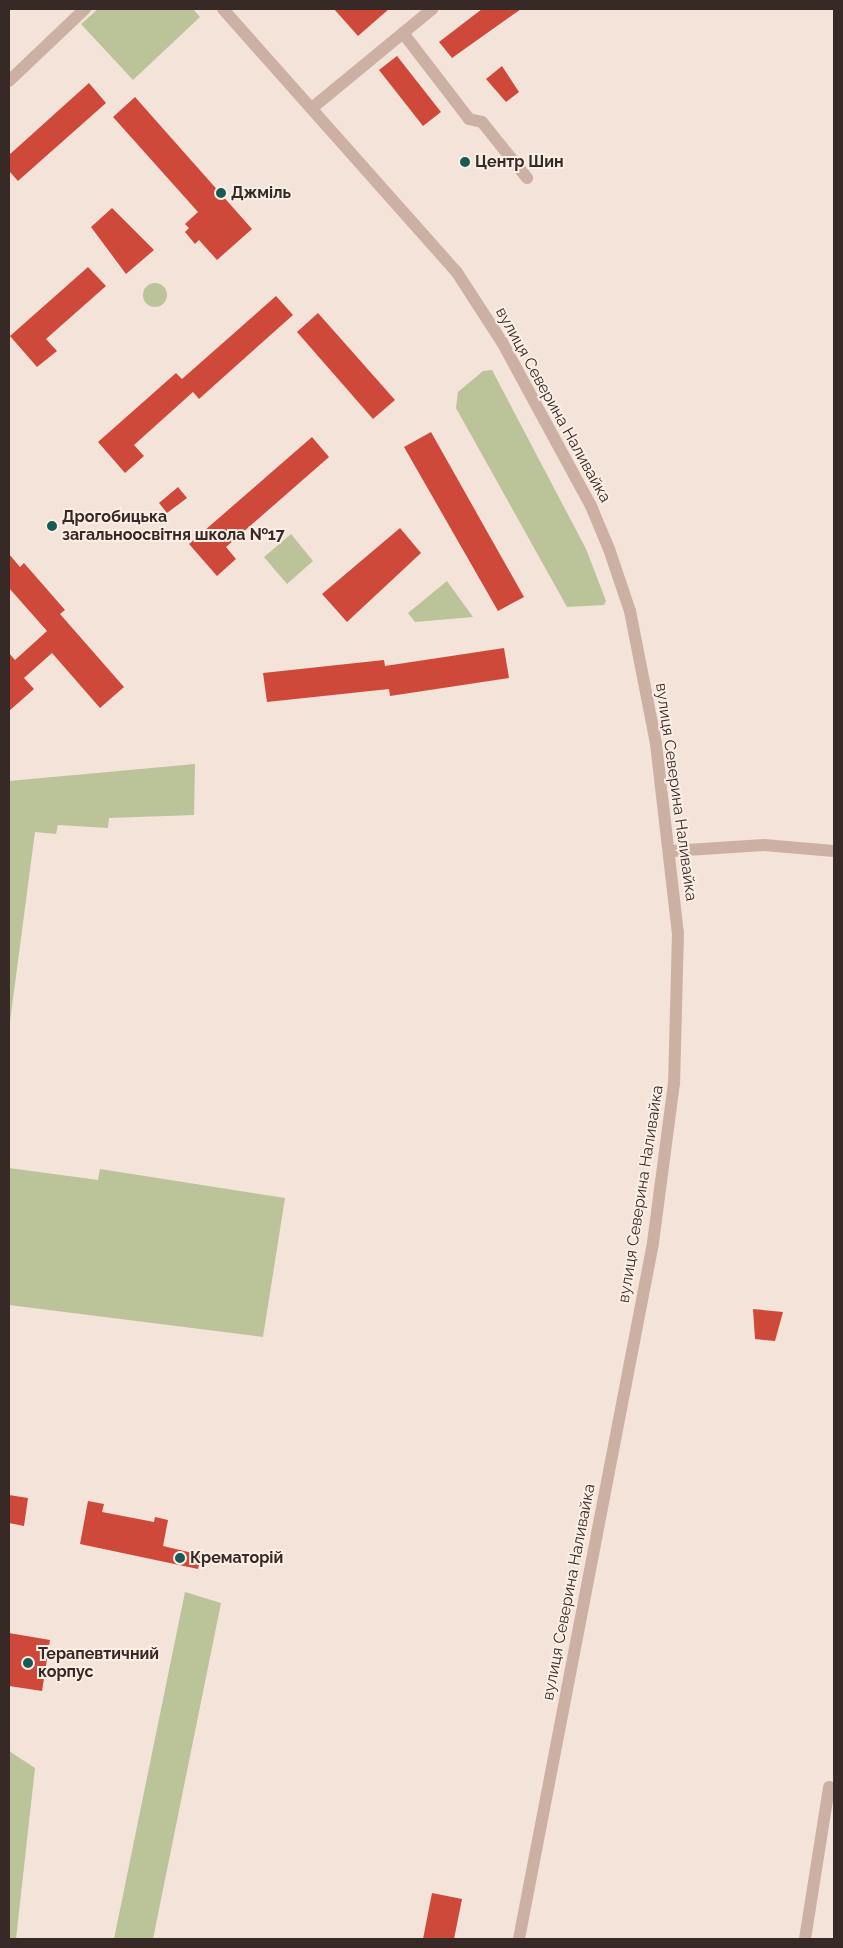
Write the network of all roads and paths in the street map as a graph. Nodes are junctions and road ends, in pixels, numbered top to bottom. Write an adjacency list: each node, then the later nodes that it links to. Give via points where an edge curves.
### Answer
1 (85, 9): 5 (street)
2 (222, 9): 6 (street, вулиця Северина Наливайка)
3 (432, 9): 4 (street)
4 (403, 33): 6 (street); 7 (street, via 469,118 482,122)
5 (9, 81)
6 (312, 108): 8 (street, вулиця Северина Наливайка, via 419,227 480,306 591,506 630,611)
7 (527, 178)
8 (672, 851): 9 (street, via 764,845); 11 (street, вулиця Северина Наливайка, via 678,1013 654,1233)
9 (834, 851)
10 (829, 1787): 12 (street)
11 (519, 1939)
12 (806, 1939)

